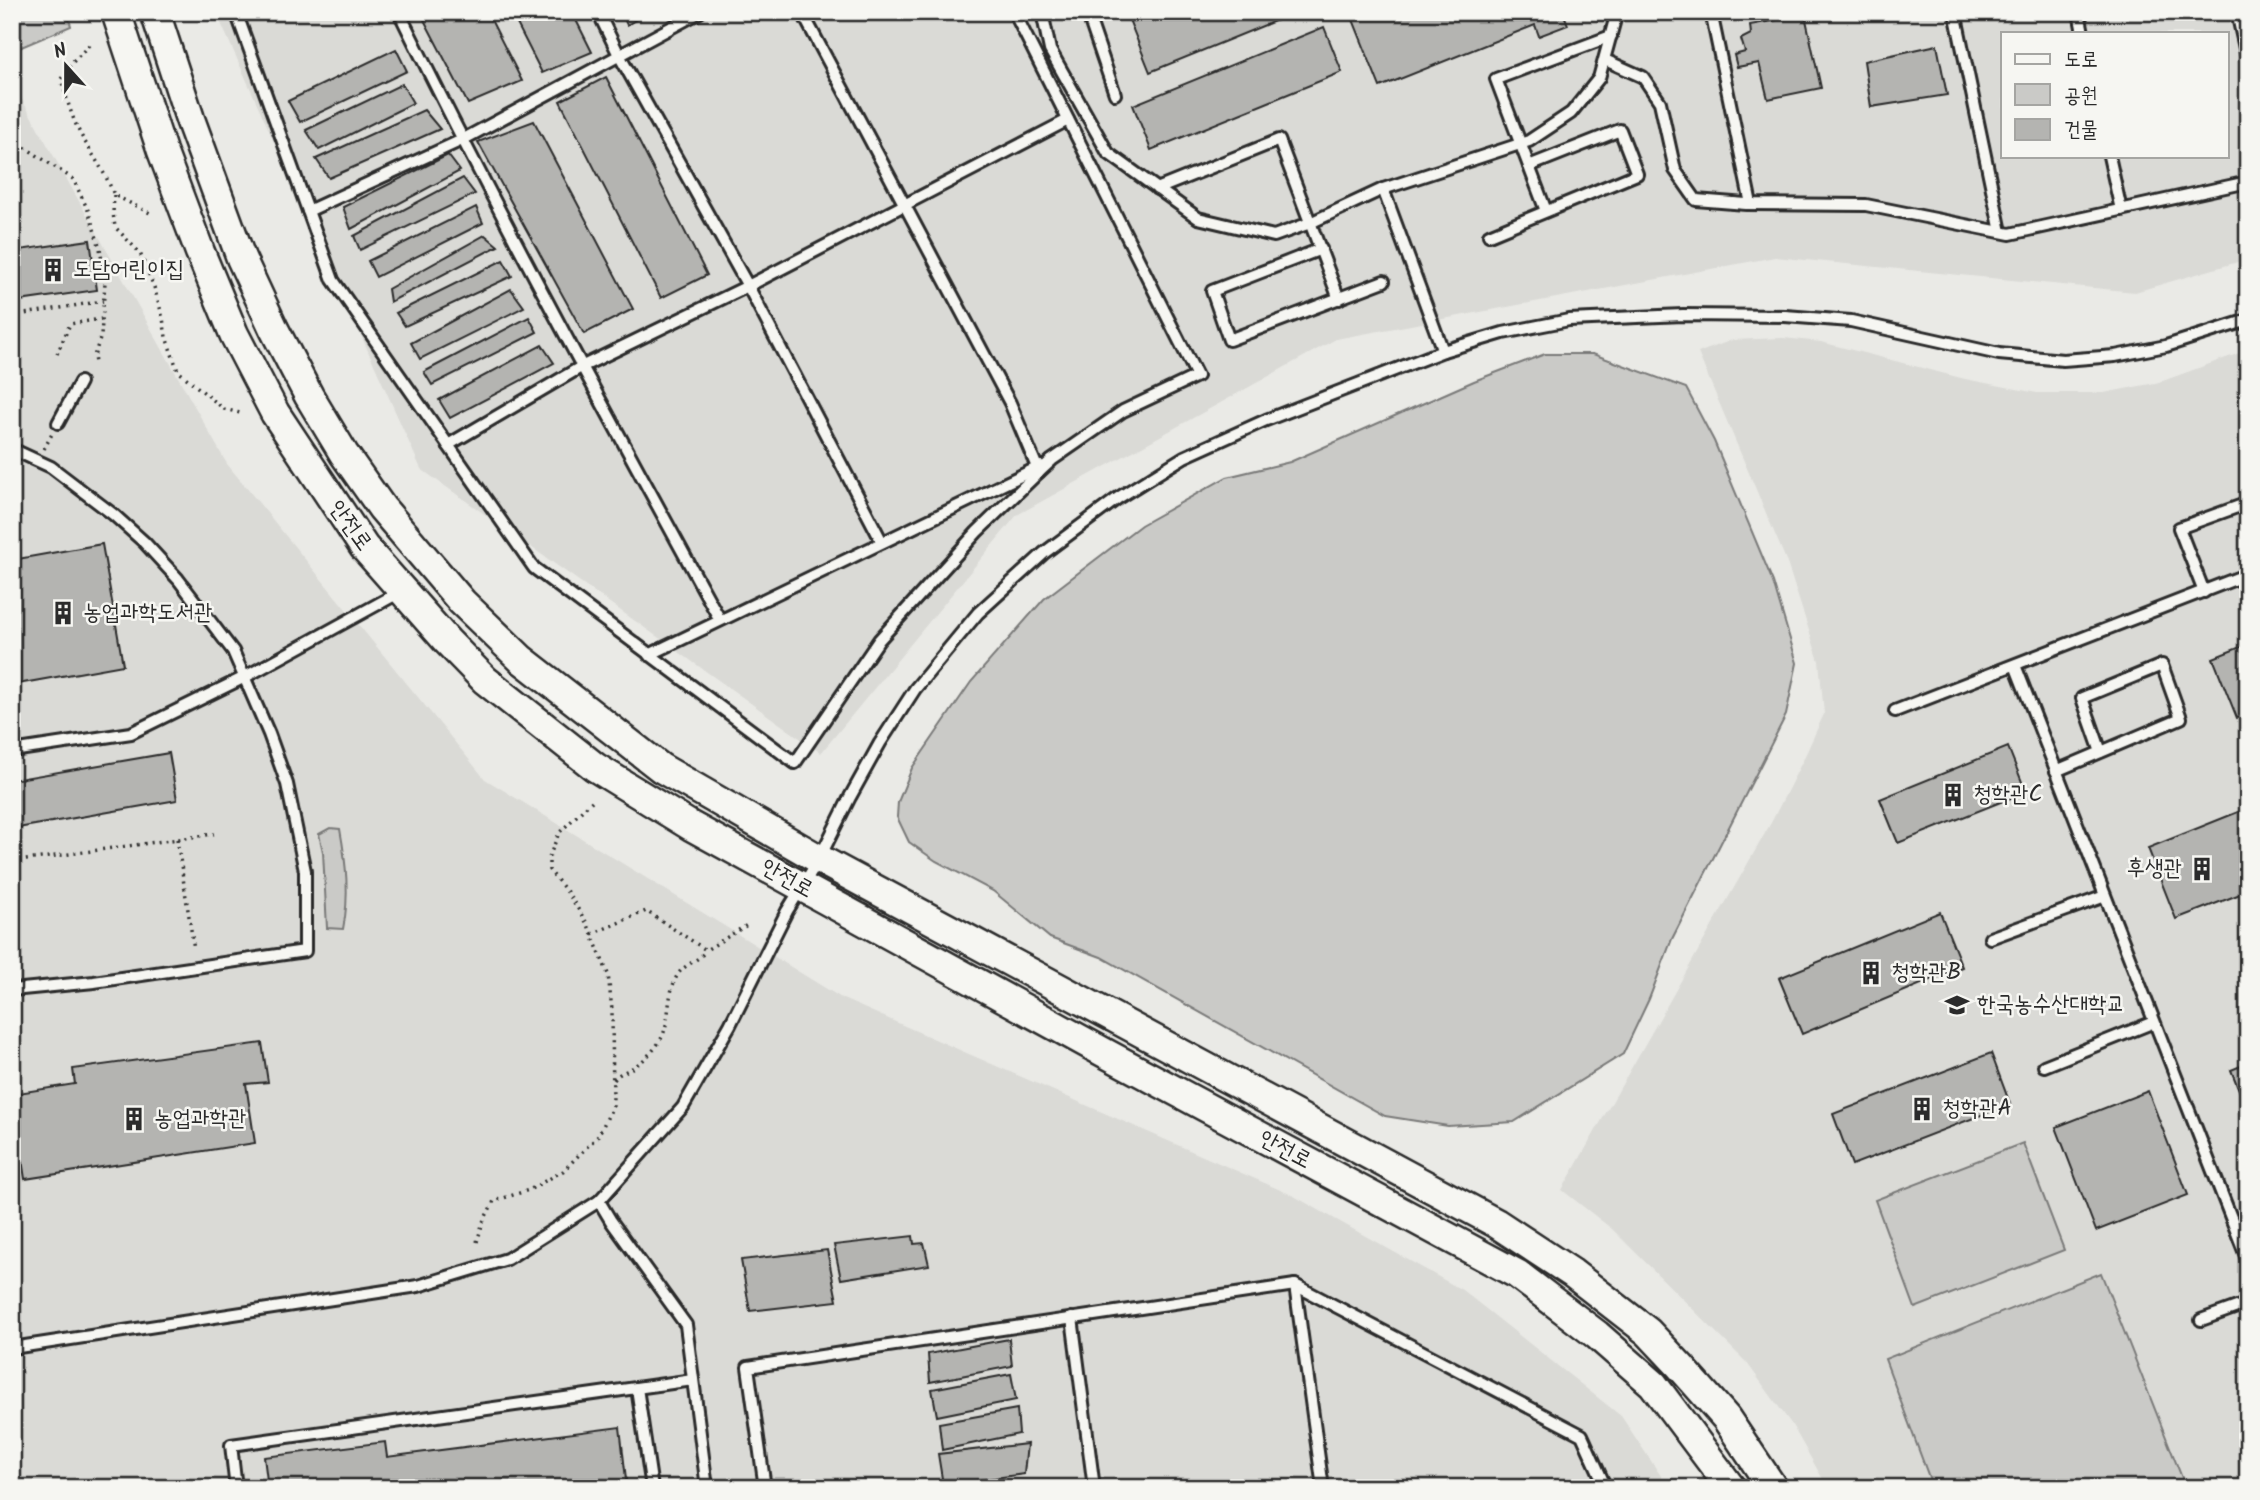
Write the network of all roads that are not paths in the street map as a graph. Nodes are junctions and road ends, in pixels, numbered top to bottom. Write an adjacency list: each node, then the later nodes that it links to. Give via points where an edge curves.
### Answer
1 (116, 12): 53 (street, 안전로, via 162,151 234,334 275,413 343,518)
2 (155, 12): 63 (street, 안전로, via 246,270 309,396 382,508 462,603 521,659 661,768)
3 (236, 12): 33 (lane)
4 (399, 12): 23 (lane)
5 (598, 12): 18 (lane)
6 (700, 12): 18 (lane)
7 (802, 12): 30 (lane)
8 (1014, 12): 22 (lane)
9 (1042, 12): 28 (lane, via 1050,50 1108,153)
10 (1087, 12): 21 (lane)
11 (1617, 12): 17 (lane)
12 (1712, 12): 31 (lane)
13 (1955, 12): 36 (lane)
14 (2079, 12): 16 (lane)
15 (2237, 12): 20 (lane)
16 (2083, 32)
17 (1611, 36): 19 (lane); 24 (lane, via 1496,79)
18 (619, 55): 23 (lane); 40 (lane)
19 (1605, 60): 24 (lane, via 1600,78 1571,113); 31 (lane, via 1643,77 1660,102 1675,170 1696,200)
20 (2248, 62)
21 (1115, 94)
22 (1068, 120): 30 (lane); 49 (lane, via 1198,376 1123,411)
23 (462, 140): 33 (lane); 44 (lane)
24 (1521, 144): 26 (lane); 29 (lane)
25 (2109, 158): 32 (lane)
26 (1529, 166): 34 (lane); 34 (lane, via 1620,130 1637,174)
27 (2248, 182): 32 (lane)
28 (1157, 189): 35 (lane, via 1198,218 1274,236); 35 (lane, via 1279,140)
29 (1383, 189): 35 (lane); 43 (lane)
30 (904, 204): 40 (lane); 49 (lane, via 1010,403)
31 (1751, 204): 36 (lane, via 1866,205)
32 (2121, 210): 36 (lane, via 2010,234)
33 (308, 211): 47 (lane, via 333,280)
34 (1546, 211): 37 (lane)
35 (1310, 223): 38 (lane)
36 (2001, 232)
37 (1489, 234)
38 (1321, 249): 41 (lane); 41 (lane, via 1212,291 1229,340)
39 (1384, 281): 41 (lane)
40 (748, 286): 44 (lane); 51 (lane)
41 (1339, 299)
42 (2248, 320): 43 (lane, via 2166,346 2063,360 1999,354 1851,321 1785,316 1569,320)
43 (1443, 351): 63 (lane, via 1184,457 1118,498 1044,553 978,613 915,688)
44 (582, 367): 47 (lane); 55 (lane)
45 (80, 382): 46 (lane)
46 (56, 428)
47 (448, 445): 56 (lane, via 534,568)
48 (12, 449): 58 (lane, via 51,467 144,542 233,651)
49 (1038, 470): 51 (lane); 56 (lane, via 879,640 795,763)
50 (2248, 503): 54 (lane, via 2179,528)
51 (882, 542): 55 (lane)
52 (2248, 574): 54 (lane)
53 (401, 591): 58 (lane); 64 (street, 안전로, via 485,680 595,767)
54 (2204, 592): 57 (lane)
55 (720, 620): 56 (lane)
56 (649, 654)
57 (2015, 665): 59 (lane); 62 (lane)
58 (245, 677): 60 (lane, via 131,733); 67 (lane, via 287,784 305,871 304,951)
59 (1895, 711)
60 (12, 751)
61 (2101, 752): 61 (lane, via 2181,718 2162,665 2082,698); 62 (lane)
62 (2056, 771): 65 (lane)
63 (819, 859): 64 (lane); 87 (street, 안전로, via 1496,1223 1572,1273 1648,1332 1681,1366 1726,1418)
64 (802, 888): 70 (lane, via 683,1107); 86 (street, 안전로, via 1517,1274 1653,1384)
65 (2105, 896): 66 (lane); 68 (lane)
66 (1990, 938)
67 (12, 990)
68 (2154, 1022): 69 (lane); 71 (lane)
69 (2044, 1066)
70 (599, 1201): 76 (lane, via 508,1259 418,1286); 77 (lane, via 686,1325)
71 (2248, 1261)
72 (1295, 1285): 74 (lane); 84 (lane); 85 (lane, via 1582,1435)
73 (2248, 1303): 75 (lane)
74 (1072, 1318): 82 (lane, via 748,1367); 83 (lane)
75 (2201, 1320)
76 (12, 1348)
77 (693, 1380): 78 (lane); 81 (lane)
78 (637, 1388): 79 (lane, via 231,1445); 80 (lane)
79 (236, 1488)
80 (652, 1488)
81 (707, 1488)
82 (765, 1488)
83 (1094, 1488)
84 (1323, 1488)
85 (1606, 1488)
86 (1731, 1488)
87 (1773, 1488)

